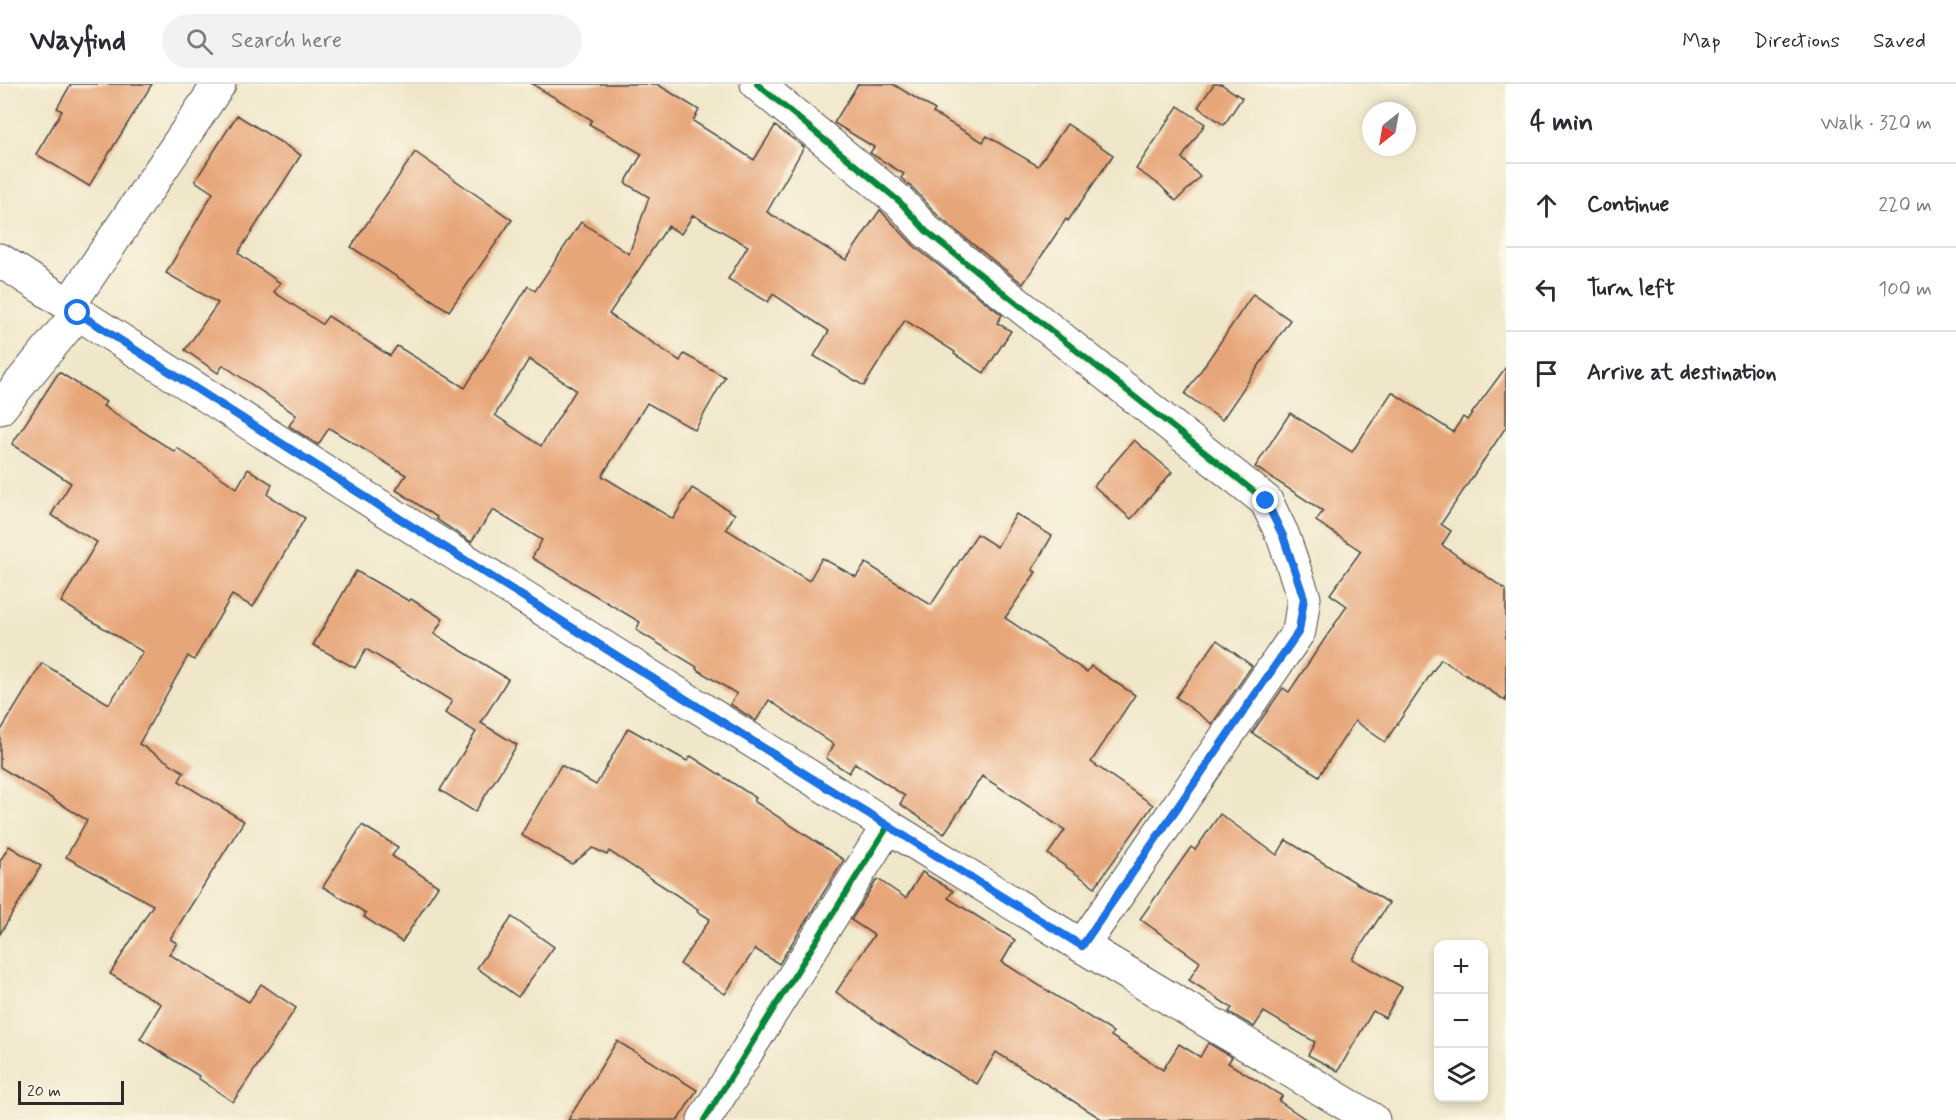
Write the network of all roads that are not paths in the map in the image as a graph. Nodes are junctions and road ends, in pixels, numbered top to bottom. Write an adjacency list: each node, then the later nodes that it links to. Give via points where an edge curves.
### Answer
1 (219, 84): 4 (street)
2 (757, 84): 7 (street, via 900,202 945,248 1266,501 1283,536 1304,598 1299,631)
3 (0, 260): 4 (street)
4 (74, 309): 5 (street); 6 (street)
5 (0, 408)
6 (888, 826): 7 (street); 8 (street)
7 (1082, 946): 9 (street)
8 (704, 1120)
9 (1373, 1120)

